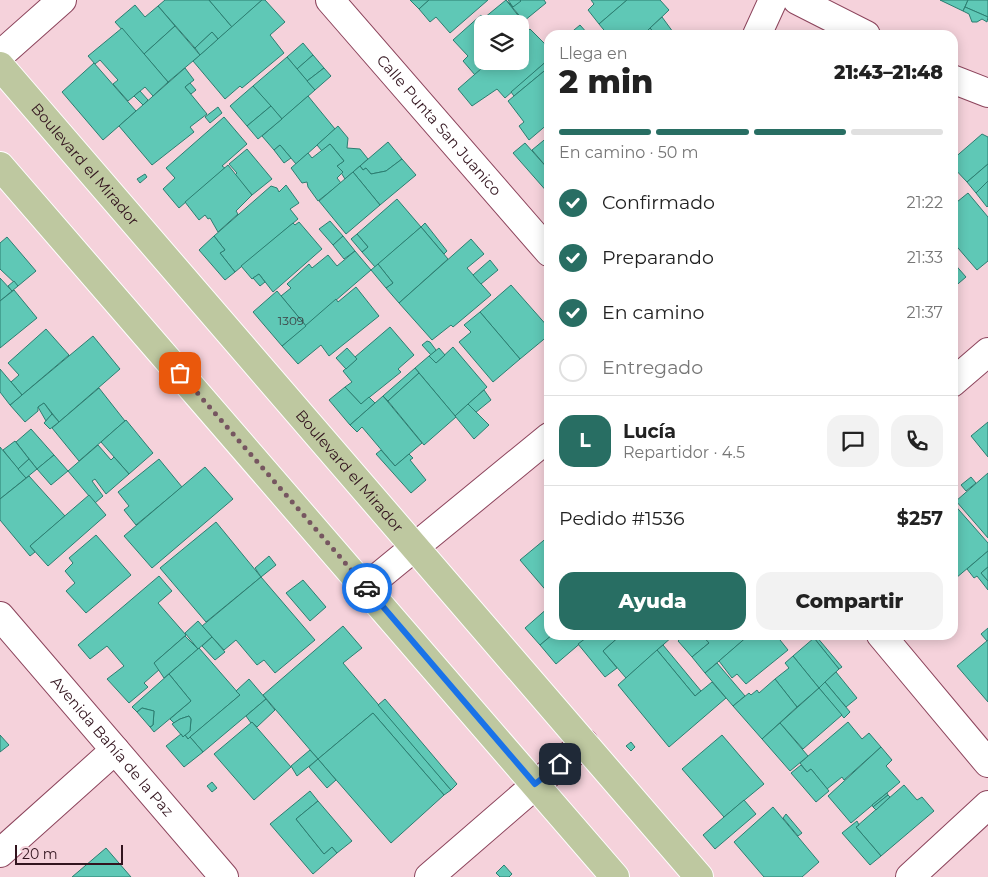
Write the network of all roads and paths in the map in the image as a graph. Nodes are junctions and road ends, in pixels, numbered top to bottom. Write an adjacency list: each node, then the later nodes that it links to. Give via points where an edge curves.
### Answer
1 (62, 0): 7 (street)
2 (330, 0): 12 (street, Calle Punta San Juanico)
3 (773, 0): 5 (street)
4 (797, 0): 6 (street)
5 (759, 30)
6 (856, 30)
7 (0, 55)
8 (0, 66): 16 (main road, Boulevard el Mirador)
9 (958, 81): 10 (street)
10 (988, 93)
11 (0, 166): 17 (main road)
12 (544, 246)
13 (988, 352): 14 (street)
14 (958, 378)
15 (544, 441): 16 (street)
16 (415, 546): 17 (street); 20 (main road, Boulevard el Mirador)
17 (366, 587): 23 (main road)
18 (0, 616): 21 (street, Avenida Bahía de la Paz)
19 (885, 640): 22 (street)
20 (584, 743): 23 (street); 29 (main road, Boulevard el Mirador)
21 (115, 750): 25 (street); 26 (street, Avenida Bahía de la Paz)
22 (988, 763)
23 (535, 784): 27 (street); 28 (main road)
24 (988, 806): 30 (street)
25 (0, 854)
26 (224, 877)
27 (429, 877)
28 (615, 877)
29 (700, 877)
30 (910, 877)

